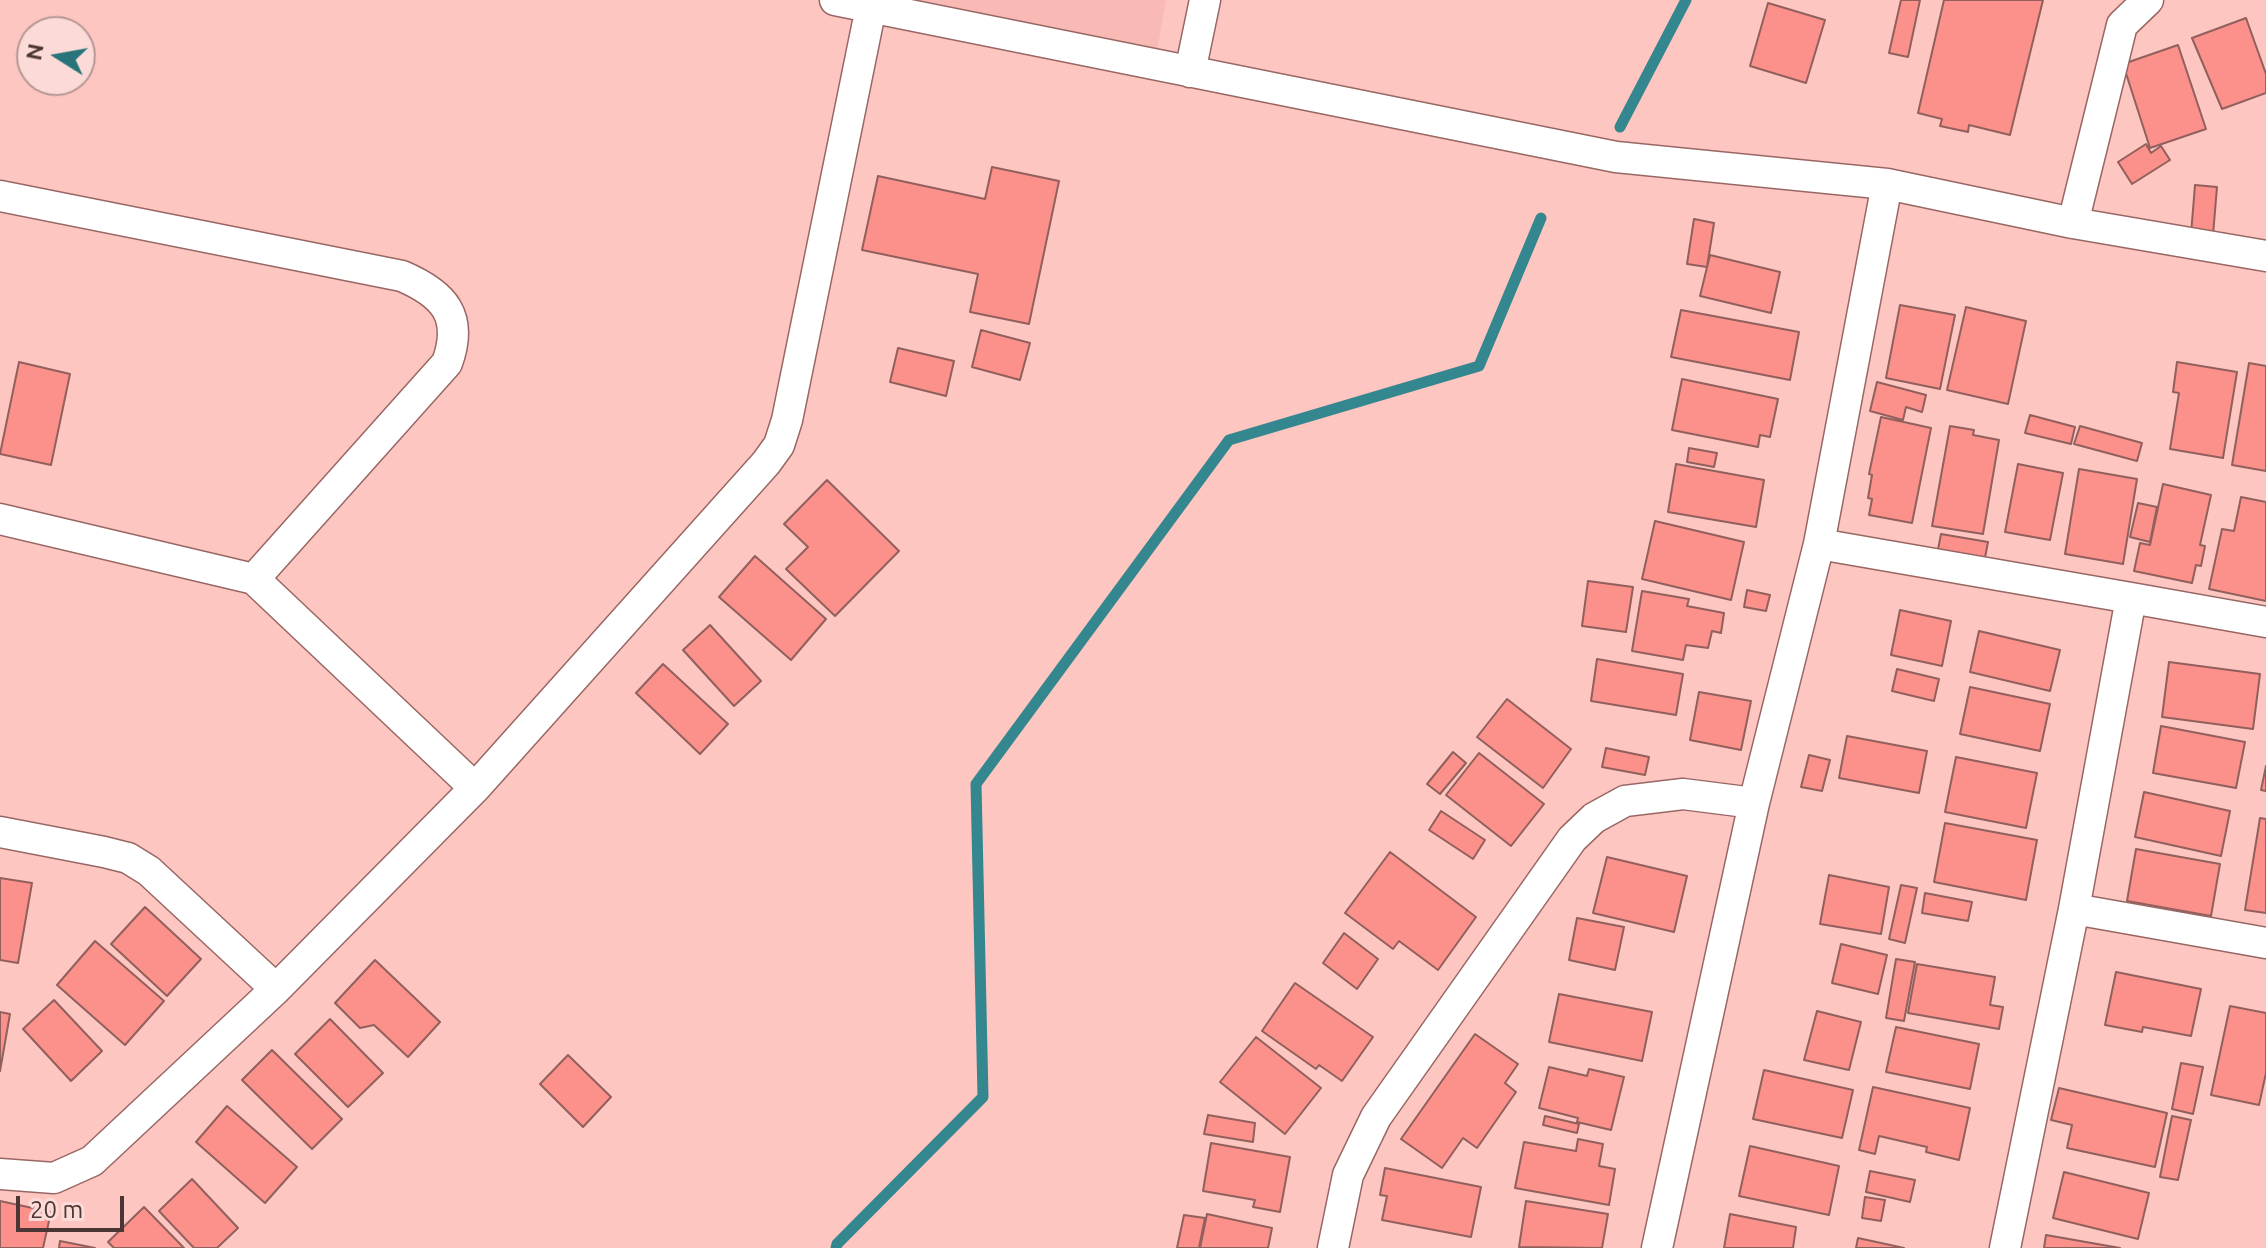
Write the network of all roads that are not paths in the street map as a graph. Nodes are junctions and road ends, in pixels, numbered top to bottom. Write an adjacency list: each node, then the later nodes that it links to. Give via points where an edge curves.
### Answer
1 (835, 0): 4 (street)
2 (1205, 0): 5 (street)
3 (2148, 0): 8 (street, via 2122,25)
4 (871, 7): 5 (street); 15 (street, via 779,445)
5 (1190, 72): 6 (street, via 1616,157)
6 (1887, 184): 8 (street); 11 (street)
7 (0, 196): 12 (street, via 402,276 425,285 445,305 454,326 447,363)
8 (2073, 223): 9 (street)
9 (2266, 256)
10 (0, 519): 12 (street)
11 (1819, 544): 13 (street); 16 (street)
12 (254, 579): 15 (street)
13 (2131, 598): 14 (street); 18 (street)
14 (2266, 622)
15 (475, 788): 20 (street)
16 (1754, 803): 22 (street, via 1683,794 1625,801 1594,818 1572,839 1376,1117 1348,1175); 23 (street)
17 (0, 832): 20 (street, via 128,858 149,871)
18 (2074, 909): 19 (street); 24 (street)
19 (2266, 943)
20 (276, 989): 21 (street, via 92,1161 54,1178)
21 (0, 1174)
22 (1333, 1248)
23 (1657, 1248)
24 (2005, 1248)

